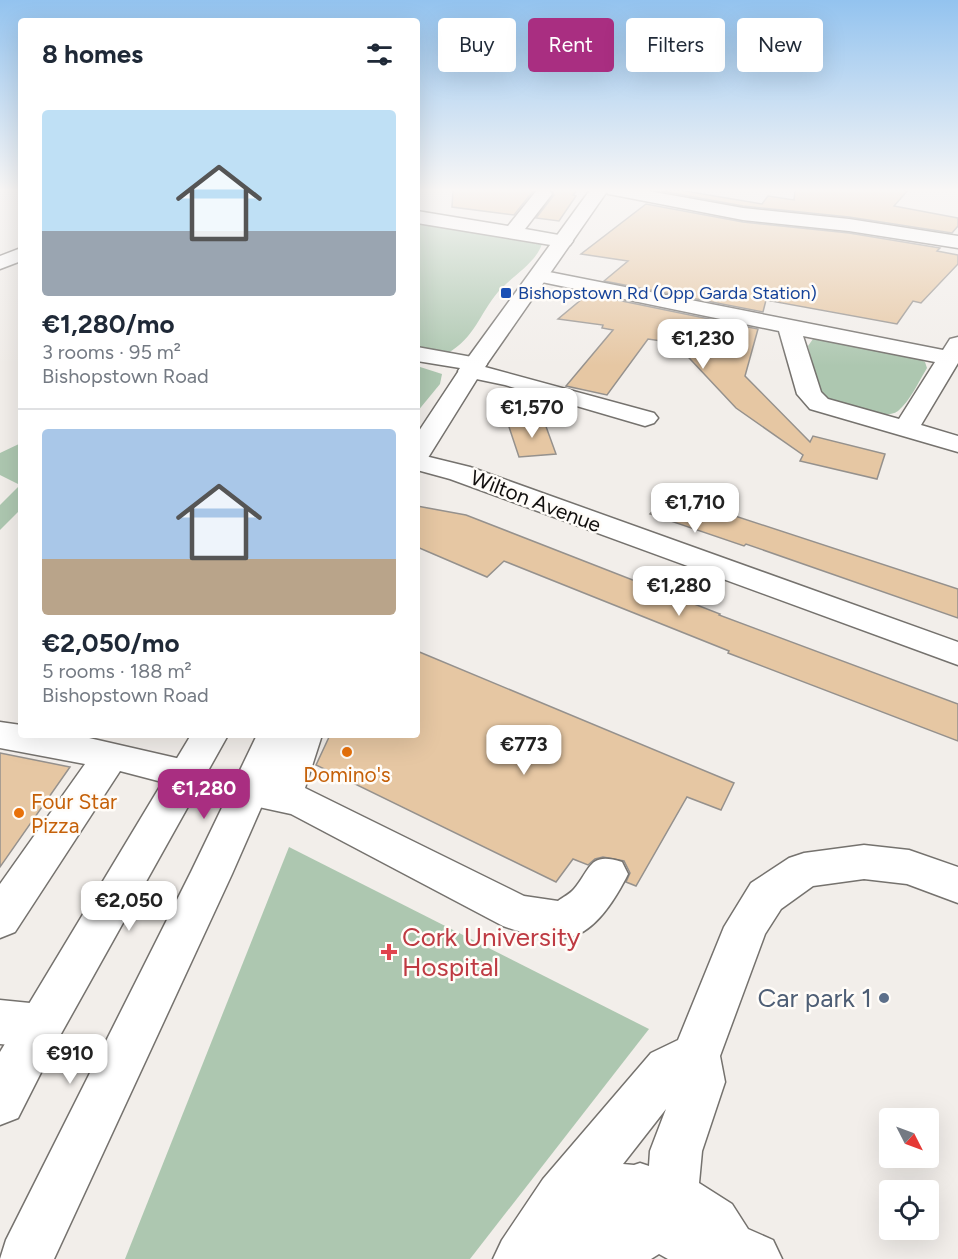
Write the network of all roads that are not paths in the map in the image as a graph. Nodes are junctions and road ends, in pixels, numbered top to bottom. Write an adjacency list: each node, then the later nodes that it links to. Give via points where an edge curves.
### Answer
1 (558, 249): 6 (street)
2 (18, 255): 3 (street)
3 (0, 263)
4 (0, 268): 5 (street)
5 (18, 272)
6 (539, 276): 7 (street); 10 (street)
7 (789, 325): 8 (street); 12 (street, via 814,400 840,412)
8 (954, 351): 12 (street)
9 (420, 355): 10 (street)
10 (472, 368): 11 (street); 14 (street)
11 (645, 418)
12 (905, 429): 13 (street)
13 (958, 444)
14 (420, 450)
15 (420, 463): 16 (street, Wilton Avenue, via 460,473)
16 (958, 654)
17 (0, 735): 21 (street)
18 (208, 738): 22 (street)
19 (275, 738): 23 (street)
20 (302, 738): 23 (street)
21 (111, 755): 22 (street); 26 (street)
22 (185, 774): 27 (street)
23 (266, 794): 24 (street, via 300,801 518,913 564,920 588,903); 32 (street)
24 (607, 874)
25 (958, 885): 28 (street, via 909,867 864,862 804,870 765,896 746,927)
26 (0, 919)
27 (20, 1024): 29 (street)
28 (696, 1056): 30 (street, via 701,1082); 33 (street, via 668,1069 562,1198)
29 (0, 1101)
30 (662, 1179): 31 (street); 34 (street, via 623,1190 584,1213); 35 (street, via 619,1211)
31 (742, 1253): 36 (street, via 704,1249 660,1225 633,1238)
32 (25, 1259)
33 (521, 1259)
34 (554, 1259)
35 (588, 1259)
36 (620, 1259)

